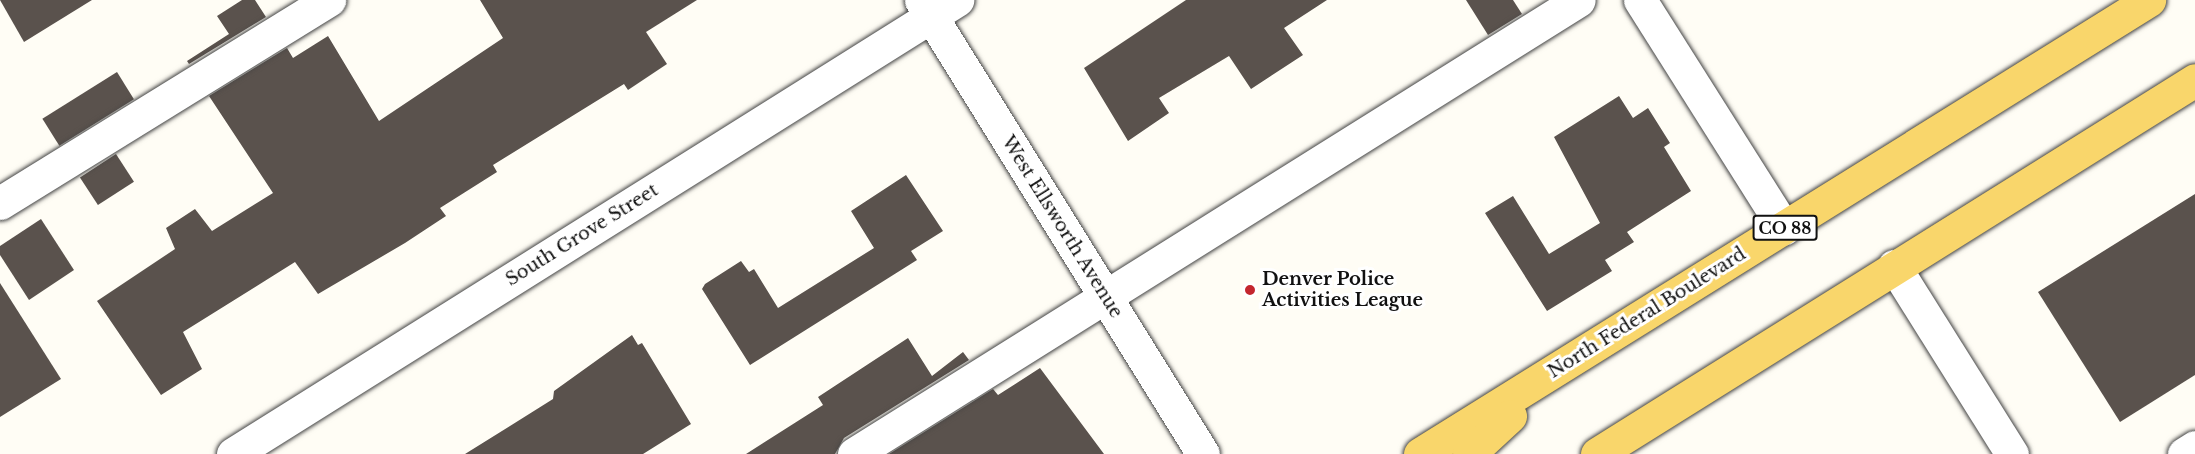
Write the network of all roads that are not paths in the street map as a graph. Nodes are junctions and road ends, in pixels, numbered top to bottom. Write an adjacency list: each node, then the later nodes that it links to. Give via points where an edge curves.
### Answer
1 (329, 0): 7 (street)
2 (1579, 0): 10 (street)
3 (1640, 0): 8 (street)
4 (2149, 0): 8 (main road, North Federal Boulevard / CO 88)
5 (936, 5): 10 (street, West Ellsworth Avenue); 13 (street, South Grove Street)
6 (2195, 80): 9 (main road)
7 (0, 203)
8 (1784, 228): 11 (main road, North Federal Boulevard / CO 88)
9 (1894, 266): 18 (main road); 19 (street)
10 (1105, 296): 14 (street); 15 (street, West Ellsworth Avenue)
11 (1569, 361): 16 (main road, North Federal Boulevard / CO 88); 17 (main road)
12 (2195, 447): 20 (street)
13 (233, 454)
14 (854, 454)
15 (1203, 454)
16 (1420, 454)
17 (1469, 454)
18 (1597, 454)
19 (2012, 454)
20 (2184, 454)

